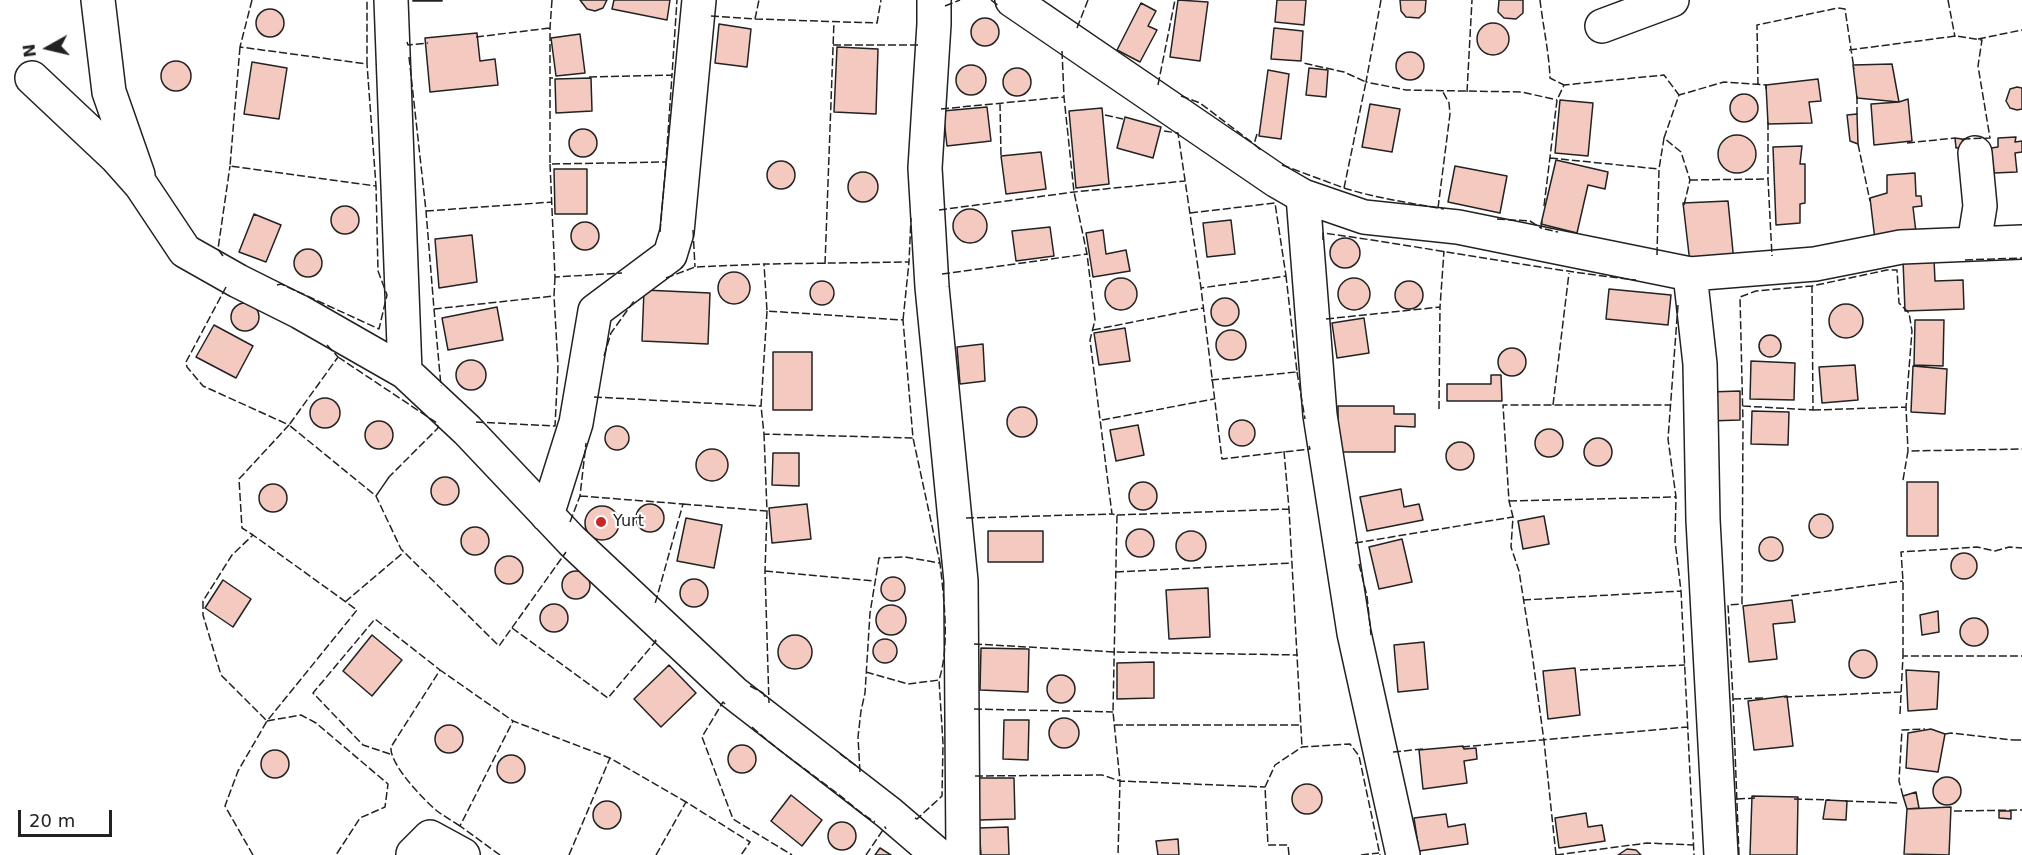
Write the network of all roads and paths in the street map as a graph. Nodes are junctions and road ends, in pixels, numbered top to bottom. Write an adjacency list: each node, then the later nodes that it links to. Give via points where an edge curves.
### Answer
1 (98, 0): 9 (street)
2 (108, 0): 9 (street)
3 (391, 0): 17 (street)
4 (699, 0): 18 (street, via 677,232 670,255 595,311 576,423)
5 (934, 0): 22 (street, via 925,168 932,288 961,580)
6 (1012, 0): 13 (street)
7 (1672, 0): 8 (street)
8 (1602, 26)
9 (103, 33): 12 (street, via 109,92)
10 (32, 78): 12 (street)
11 (1975, 153): 15 (street, via 1980,206)
12 (141, 185): 17 (street, via 185,251)
13 (1303, 196): 16 (street, via 1364,217 1458,227); 23 (street, via 1322,427 1354,633)
14 (2022, 242): 15 (street)
15 (1974, 244): 16 (street, via 1900,247 1815,264)
16 (1690, 274): 24 (street, via 1700,364 1703,520)
17 (405, 372): 18 (street, via 467,430)
18 (547, 515): 21 (street, via 734,693)
19 (413, 854): 20 (street, via 430,837)
20 (463, 855)
21 (938, 855)
22 (963, 855)
23 (1403, 855)
24 (1721, 855)

